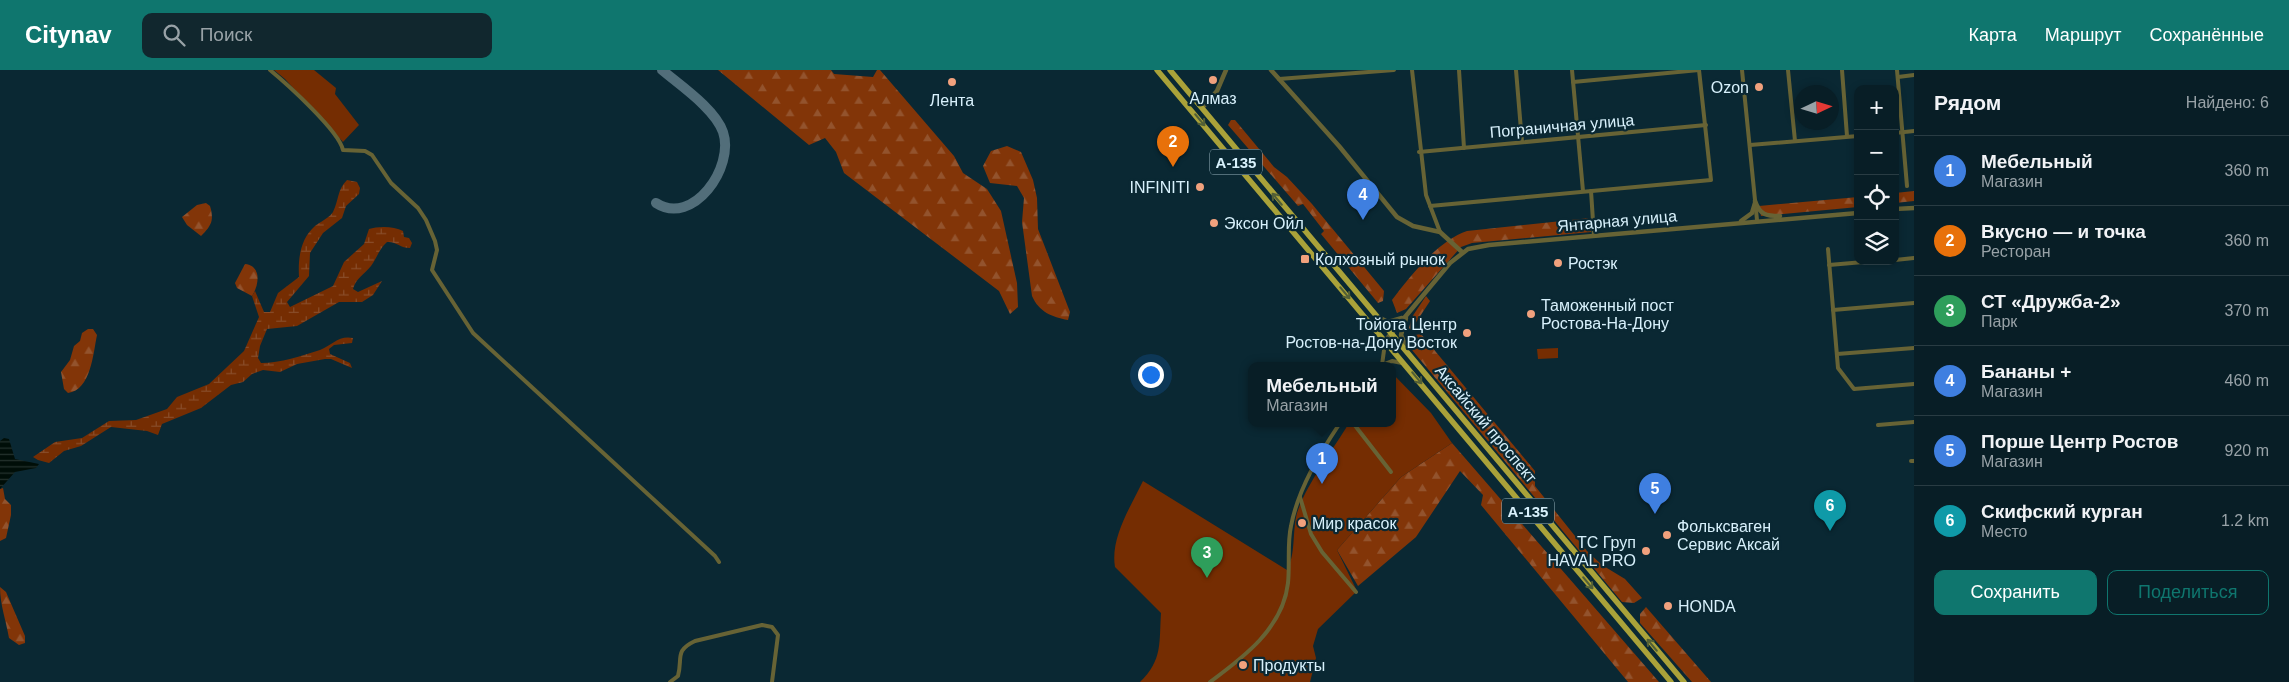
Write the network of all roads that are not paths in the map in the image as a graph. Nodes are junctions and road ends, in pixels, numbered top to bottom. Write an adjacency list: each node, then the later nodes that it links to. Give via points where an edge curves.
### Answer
1 (270, 70): 72 (street, via 334,132 342,142 343,150 365,151 372,155 391,183 418,208 435,241 437,250 432,270 473,333)
2 (1157, 70): 54 (main road, Аксайский проспект / А-135, one-way to 54)
3 (1170, 70): 20 (main road, Аксайский проспект / А-135)
4 (1226, 70): 20 (street, via 1216,91)
5 (1271, 70): 18 (street)
6 (1394, 70): 18 (street)
7 (1412, 70): 32 (street)
8 (1460, 70): 31 (street)
9 (1516, 70): 29 (street)
10 (1572, 70): 19 (street)
11 (1699, 70): 19 (street); 21 (street)
12 (1742, 70): 30 (street)
13 (1788, 70): 28 (street)
14 (1842, 70): 25 (street)
15 (1897, 70): 17 (street)
16 (1914, 75): 17 (street)
17 (1898, 77): 24 (street)
18 (1278, 80): 44 (street, via 1339,146 1397,217 1403,222)
19 (1573, 82): 27 (street)
20 (1202, 108): 56 (main road, Аксайский проспект / А-135, one-way to 20)
21 (1706, 125): 27 (street, Пограничная улица); 34 (street, Янтарная улица, via 1711,180)
22 (1914, 131): 24 (street)
23 (1899, 132): 24 (street)
24 (1903, 132): 33 (street)
25 (1848, 136): 26 (street); 28 (street)
26 (1854, 136)
27 (1578, 137): 29 (street, Пограничная улица); 35 (street)
28 (1795, 141): 30 (street)
29 (1522, 142): 31 (street, Пограничная улица)
30 (1750, 145): 36 (street)
31 (1464, 148): 32 (street, Пограничная улица)
32 (1419, 152): 37 (street)
33 (1907, 186)
34 (1591, 191): 35 (street, Янтарная улица); 45 (street)
35 (1583, 192): 37 (street, Янтарная улица)
36 (1755, 201): 41 (street, via 1766,216); 42 (street); 43 (street, via 1752,213)
37 (1430, 206): 44 (street)
38 (1914, 208): 39 (street)
39 (1899, 209)
40 (1854, 213): 41 (street, Янтарная улица)
41 (1794, 218): 42 (street, Янтарная улица)
42 (1757, 220): 43 (street, Янтарная улица)
43 (1738, 222): 45 (street, Янтарная улица)
44 (1440, 232): 47 (street)
45 (1594, 236): 47 (street, Янтарная улица, via 1488,245)
46 (1828, 249): 51 (street)
47 (1462, 252): 55 (street, Янтарная улица)
48 (1914, 258): 49 (street)
49 (1899, 260)
50 (1854, 263): 51 (street)
51 (1829, 265): 53 (street)
52 (1914, 303): 53 (street)
53 (1833, 310): 61 (street)
54 (1360, 311): 57 (main road, via 1366,313 1384,334); 58 (main road, Аксайский проспект / А-135)
55 (1408, 314): 56 (street, via 1392,322 1385,322); 57 (street, Янтарная улица); 60 (street, Янтарная улица, via 1401,335)
56 (1377, 316): 57 (main road, Аксайский проспект / А-135)
57 (1391, 332): 58 (street, Янтарная улица); 60 (main road, Аксайский проспект / А-135)
58 (1385, 341): 62 (street); 64 (main road, Аксайский проспект / А-135)
59 (1914, 348): 61 (street)
60 (1408, 352): 78 (main road, Аксайский проспект / А-135, one-way to 60)
61 (1837, 354): 65 (street, via 1838,368 1854,389)
62 (1382, 362)
63 (1396, 362): 64 (street)
64 (1405, 363): 77 (main road, Аксайский проспект / А-135, one-way to 77)
65 (1914, 384)
66 (1914, 422): 67 (street)
67 (1878, 425)
68 (1337, 427): 71 (street, via 1321,451)
69 (1357, 427): 70 (street)
70 (1390, 472)
71 (1300, 497): 73 (street, via 1311,534); 76 (street, via 1290,527 1289,572 1282,608 1268,630 1245,655)
72 (719, 562)
73 (1356, 592)
74 (670, 682): 75 (street, via 678,676 680,652 686,645 762,626 772,627 778,635)
75 (773, 682)
76 (1210, 682)
77 (1671, 682)
78 (1684, 682)

